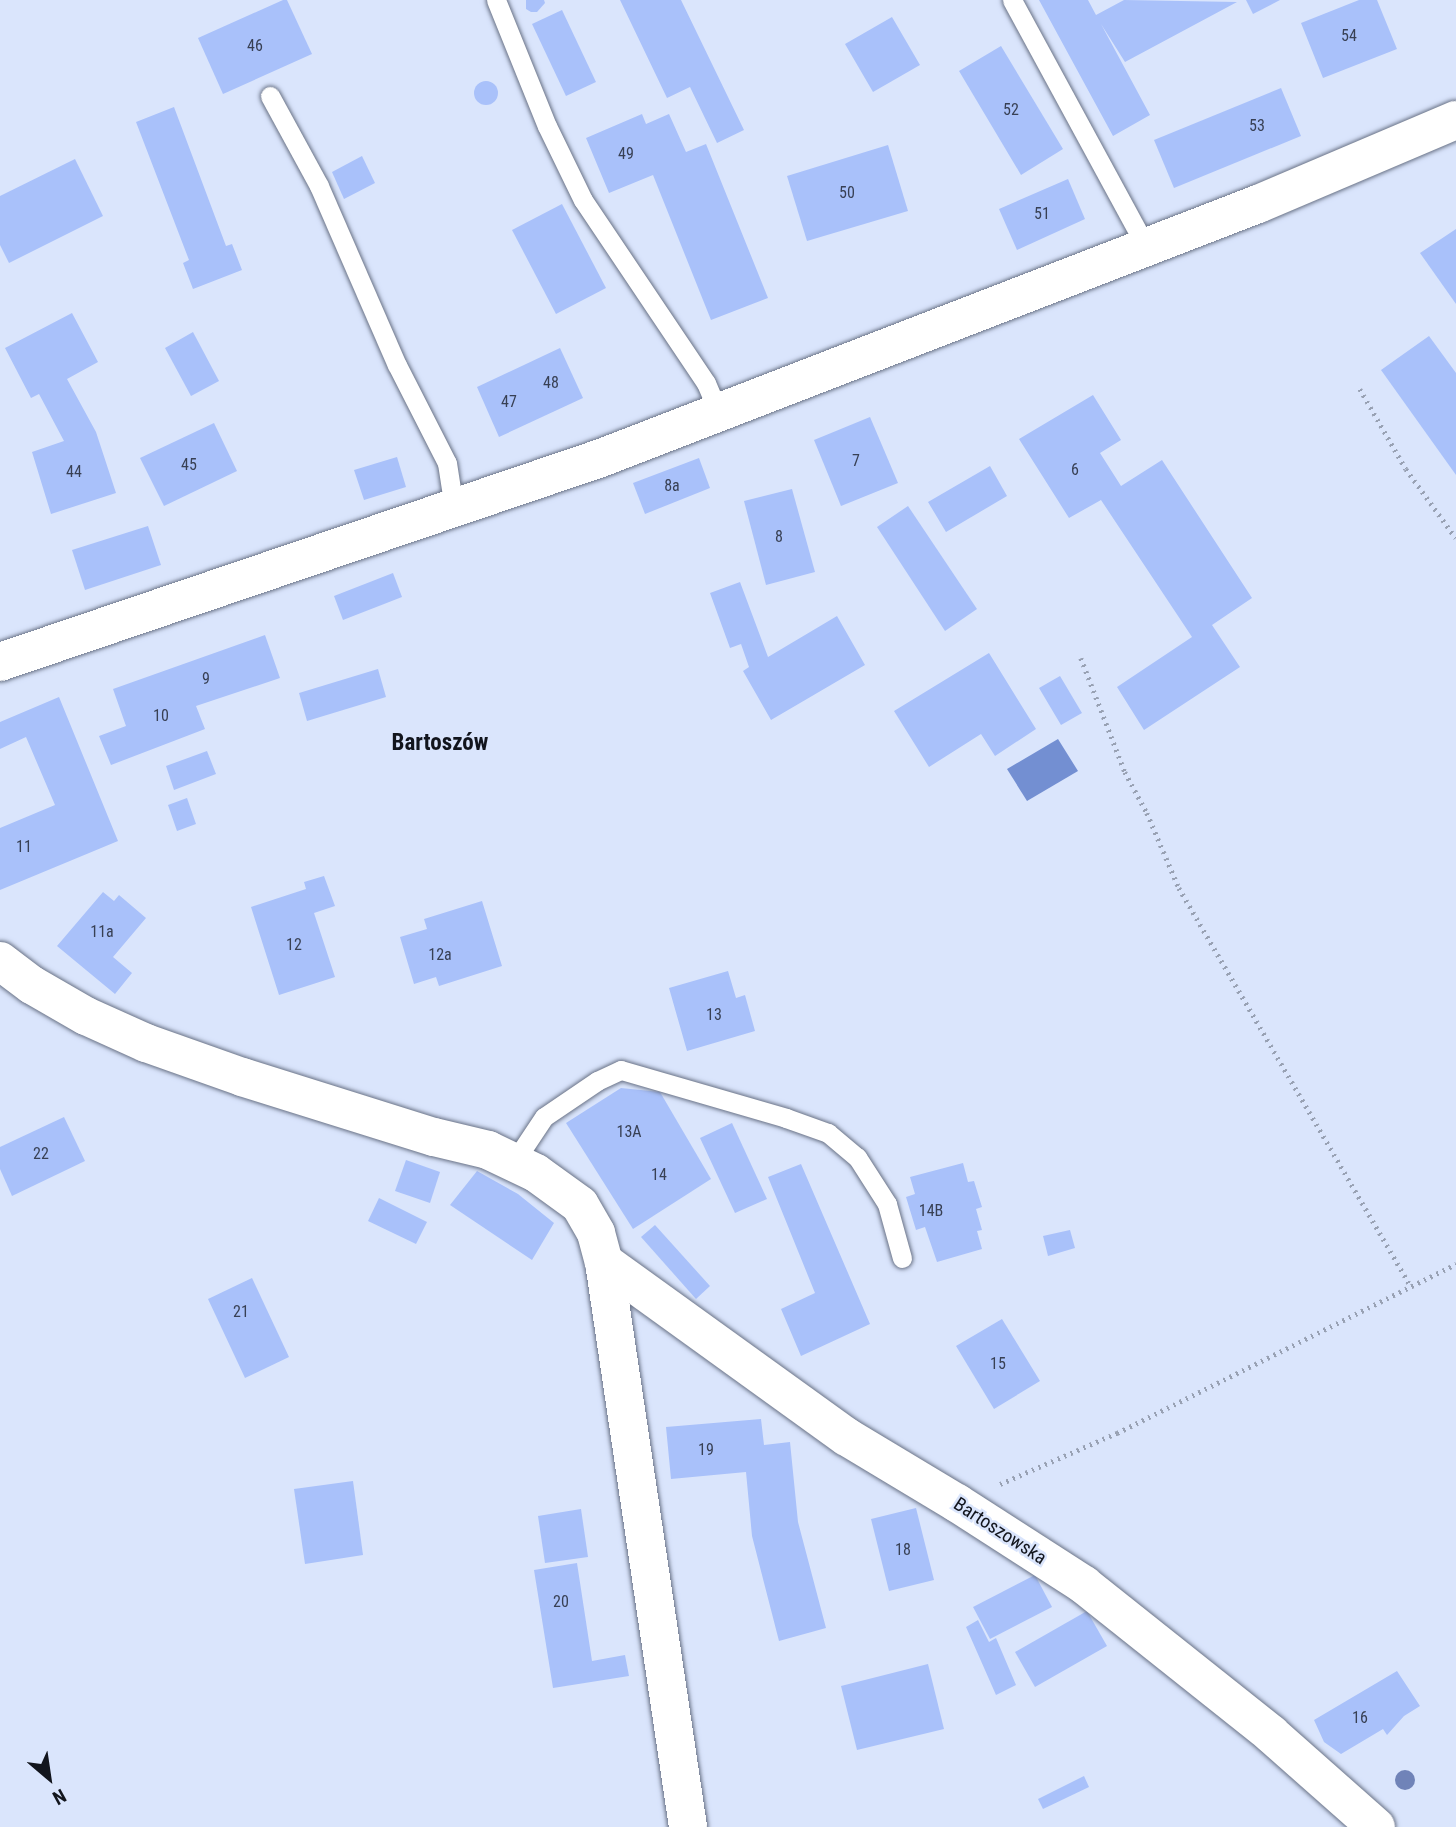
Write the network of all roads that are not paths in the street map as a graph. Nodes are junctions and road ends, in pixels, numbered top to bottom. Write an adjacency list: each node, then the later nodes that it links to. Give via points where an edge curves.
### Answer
1 (496, 0): 6 (lane, via 583,200 706,383)
2 (1012, 0): 5 (lane)
3 (270, 96): 7 (lane, via 319,186 397,365 447,463)
4 (1456, 120): 5 (street)
5 (1146, 247): 6 (street)
6 (719, 413): 7 (street)
7 (454, 508): 8 (street)
8 (0, 662)
9 (0, 961): 10 (street, via 86,1016 146,1043)
10 (514, 1162): 11 (lane, via 544,1117 621,1070 828,1133 857,1157 887,1204); 12 (street, via 580,1205 596,1233)
11 (902, 1258)
12 (604, 1262): 13 (street); 14 (street, Bartoszowska, via 847,1437 1084,1585 1280,1741)
13 (688, 1827)
14 (1376, 1827)

